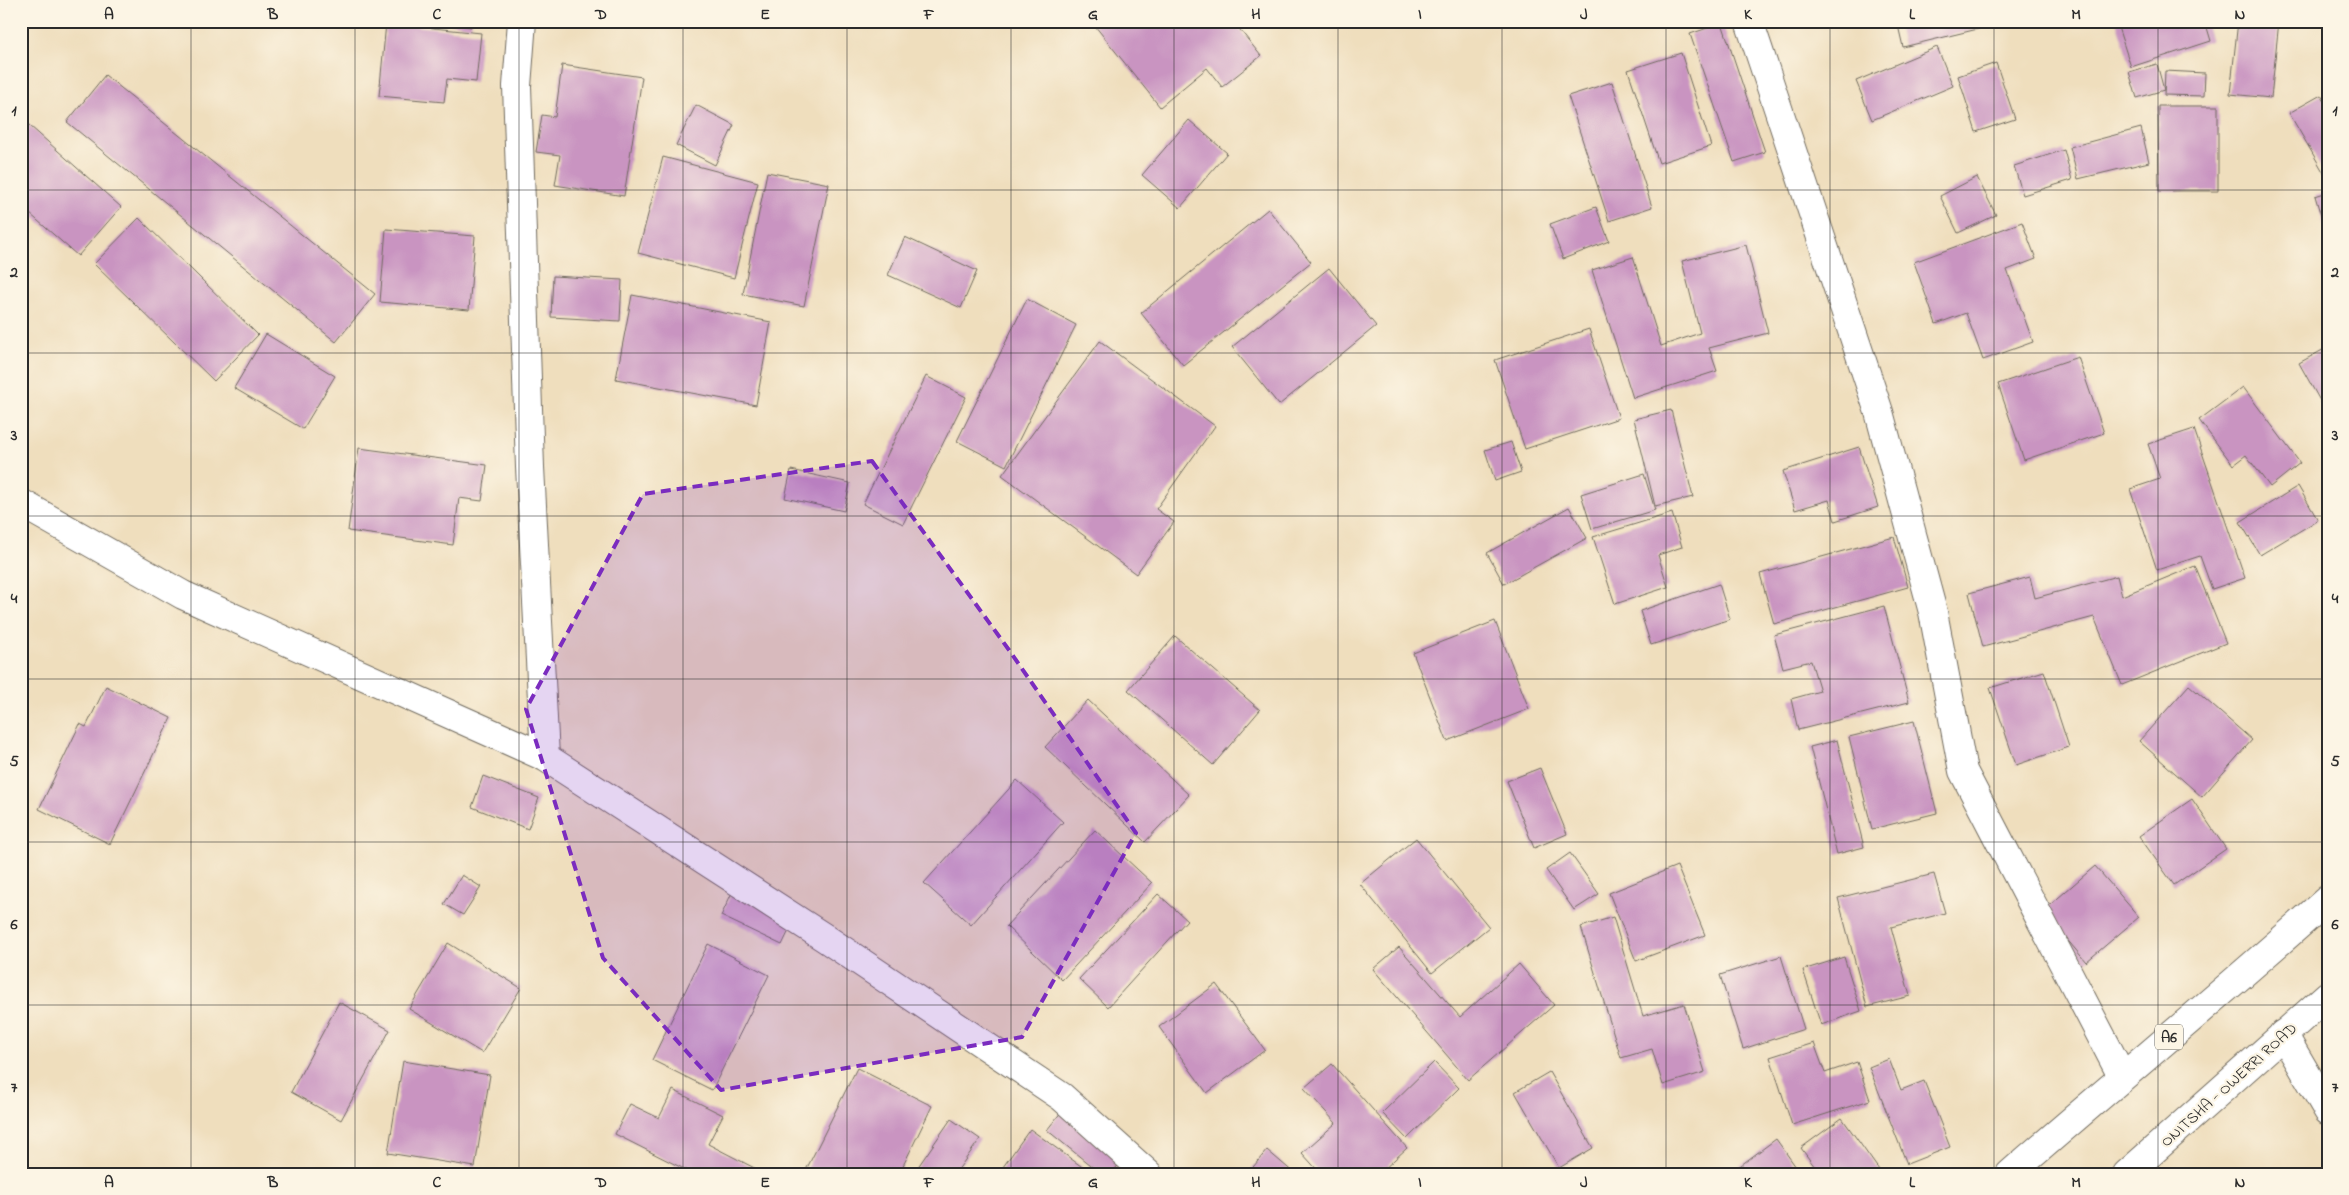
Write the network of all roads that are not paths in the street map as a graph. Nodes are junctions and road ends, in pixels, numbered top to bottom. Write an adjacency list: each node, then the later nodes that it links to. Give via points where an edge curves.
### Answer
1 (522, 21): 4 (main road, via 517,86 530,467)
2 (1749, 21): 8 (main road, via 1879,412 1933,612 1963,771)
3 (21, 503): 4 (main road, via 183,595)
4 (545, 757): 10 (main road, via 825,938 1062,1098)
5 (2328, 899): 8 (main road, A6)
6 (2328, 995): 7 (main road, ONITSHA - OWERRI ROAD)
7 (2284, 1034): 9 (main road); 12 (main road, ONITSHA - OWERRI ROAD)
8 (2122, 1076): 11 (main road, A6)
9 (2328, 1111)
10 (1148, 1174)
11 (2010, 1174)
12 (2127, 1174)

